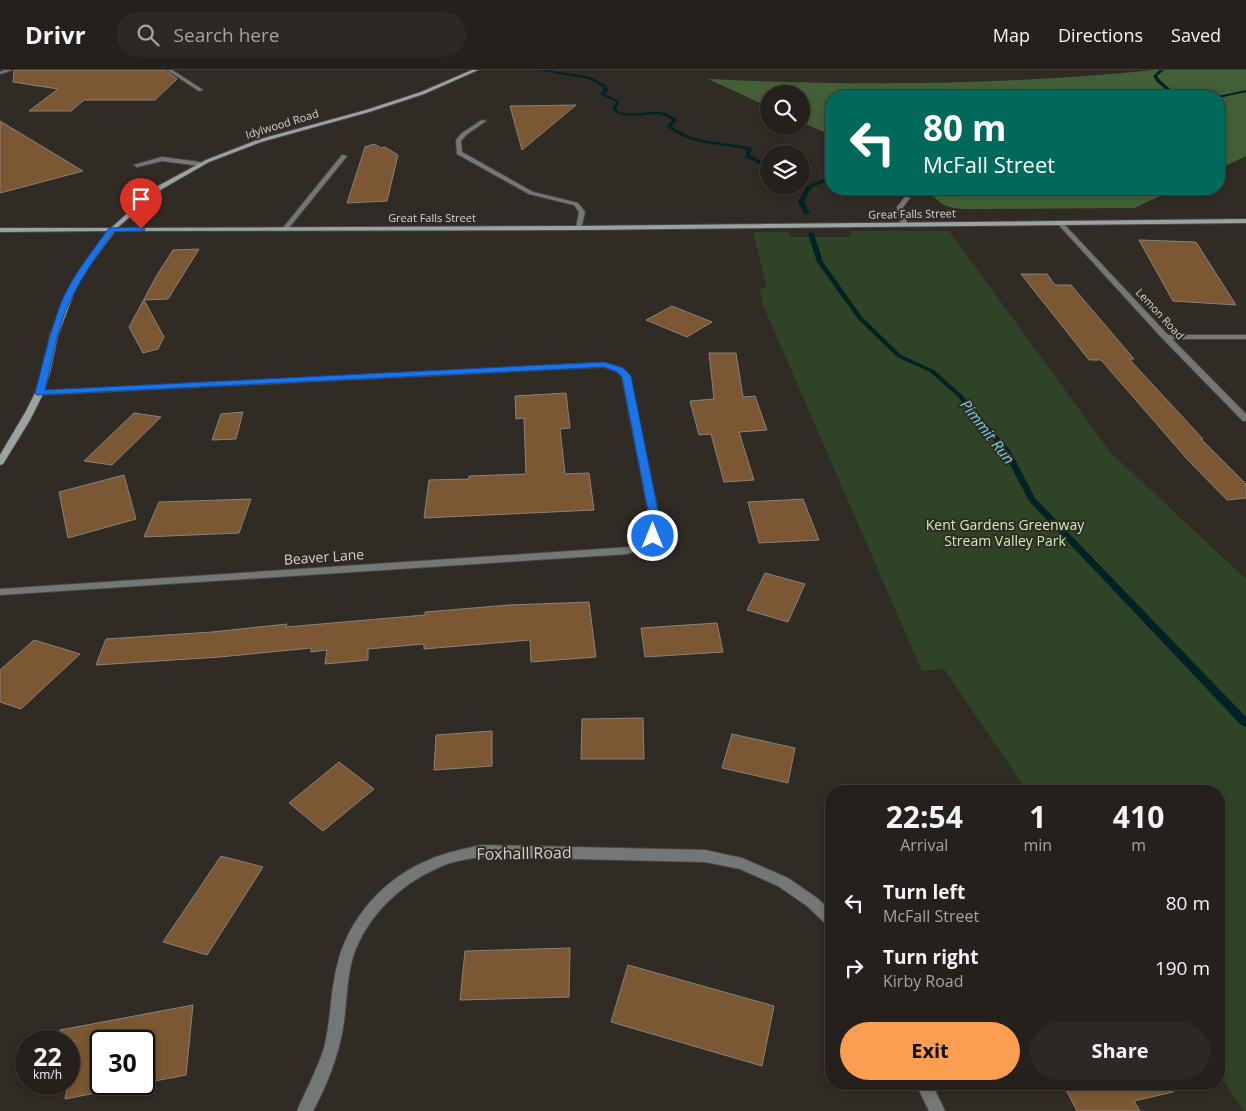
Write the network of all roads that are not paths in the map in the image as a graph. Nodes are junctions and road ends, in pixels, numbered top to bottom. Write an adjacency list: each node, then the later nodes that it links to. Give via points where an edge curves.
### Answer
1 (10, 70): 4 (street)
2 (170, 70): 5 (street)
3 (476, 70): 8 (main road, Idylwood Road, via 433,90 272,136)
4 (0, 73)
5 (201, 90)
6 (484, 121): 14 (street, via 458,141 459,153 531,193 576,204 584,212)
7 (344, 156): 15 (street)
8 (200, 164): 9 (street, via 162,159); 17 (main road, Idylwood Road, via 163,184)
9 (137, 165)
10 (907, 198): 13 (street, via 900,207)
11 (1246, 221): 12 (main road, Great Falls Street)
12 (1059, 222): 13 (main road, Great Falls Street); 18 (street, Lemon Road)
13 (904, 224): 14 (main road, Great Falls Street)
14 (578, 228): 15 (main road, Great Falls Street)
15 (285, 229): 17 (main road, Great Falls Street)
16 (0, 230): 17 (main road, Great Falls Street)
17 (111, 230): 22 (main road, Idylwood Road, via 65,302)
18 (1166, 337): 19 (street); 23 (street, Lemon Road)
19 (1246, 337)
20 (625, 361): 21 (street)
21 (616, 368): 22 (street, via 592,364); 25 (street, via 626,376 656,526)
22 (40, 393): 24 (main road, Idylwood Road)
23 (1246, 419)
24 (0, 462)
25 (647, 542): 26 (street); 27 (street, Beaver Lane, via 628,551)
26 (662, 550)
27 (0, 592)
28 (825, 914): 30 (street, Foxhall Road, via 783,882 742,864 705,856 482,851 452,856 403,880 380,900 355,934 345,958 333,1041)
29 (927, 1090): 31 (street)
30 (305, 1111)
31 (937, 1111)

